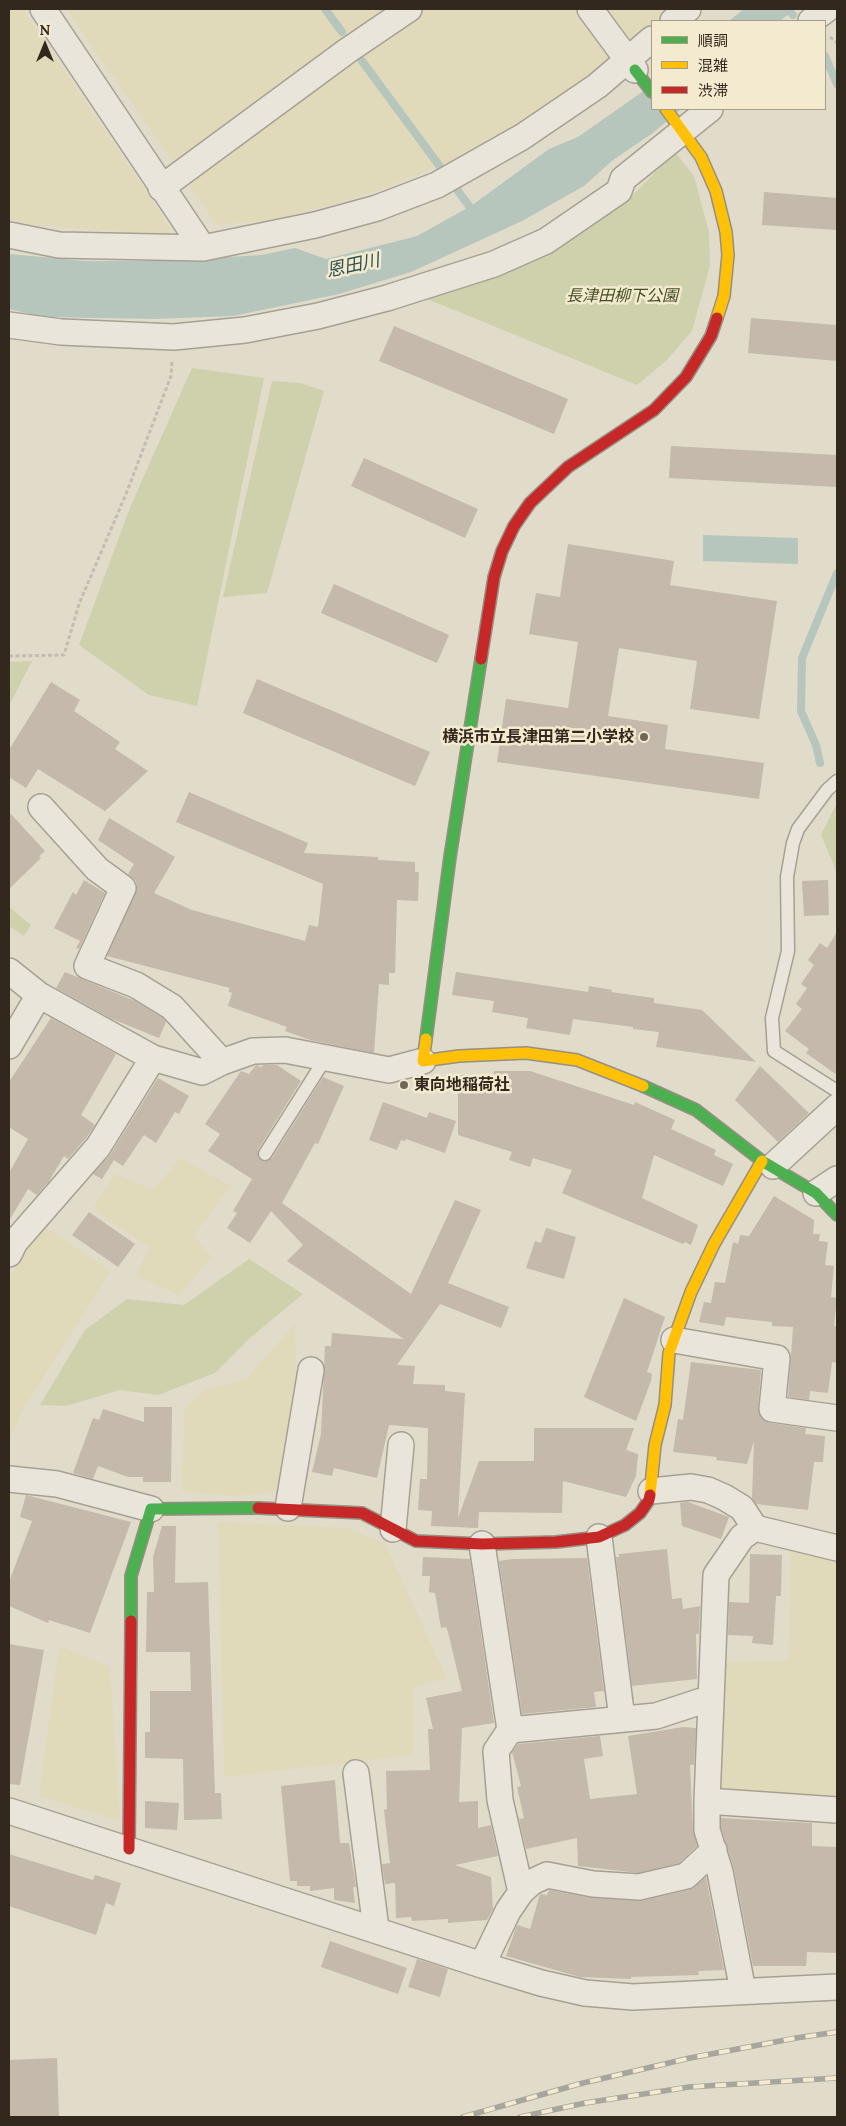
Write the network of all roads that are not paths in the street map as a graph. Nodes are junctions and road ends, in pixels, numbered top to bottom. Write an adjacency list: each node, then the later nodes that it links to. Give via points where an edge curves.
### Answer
1 (43, 9): 14 (street)
2 (409, 9): 14 (street)
3 (590, 9): 9 (street)
4 (688, 9): 6 (street)
5 (827, 9): 7 (street)
6 (674, 20)
7 (812, 20)
8 (651, 40): 9 (street)
9 (632, 65): 10 (street); 16 (street, via 522,137 437,185 377,208 315,225)
10 (651, 91)
11 (667, 110): 13 (street)
12 (708, 110): 13 (street)
13 (679, 127): 17 (street, via 623,179 619,191 570,226 521,254 388,298 245,330 174,337 61,332); 25 (street, via 709,173 722,212 727,270 719,317 699,358 672,393 634,424 549,483 514,526 502,551 494,577 450,857)
14 (161, 188): 16 (street)
15 (9, 236): 16 (street, via 59,245)
16 (203, 248)
17 (9, 325)
18 (837, 781): 27 (lane, via 798,829 793,843 787,878 788,951 772,1018 774,1051)
19 (41, 808): 26 (street, via 97,869 123,888 87,966 136,985 172,1007)
20 (9, 971): 21 (street)
21 (39, 995): 22 (street); 23 (street)
22 (9, 1046)
23 (153, 1058): 26 (street, via 202,1072); 34 (street, via 98,1147 15,1242)
24 (325, 1059): 25 (street, via 388,1070); 26 (street, via 285,1050 253,1051); 29 (lane)
25 (423, 1061): 30 (street, via 459,1056 526,1054 577,1060 696,1110)
26 (222, 1062)
27 (837, 1092)
28 (837, 1107): 30 (street)
29 (265, 1154)
30 (767, 1163): 32 (street); 35 (street, via 714,1244 691,1292)
31 (837, 1179): 32 (street)
32 (816, 1193): 33 (street)
33 (837, 1215)
34 (9, 1254)
35 (674, 1340): 37 (street, via 777,1358 772,1409); 40 (street, via 669,1353 665,1404 655,1445)
36 (311, 1370): 41 (street)
37 (837, 1418)
38 (401, 1445): 44 (street)
39 (9, 1479): 42 (street, via 56,1484)
40 (651, 1491): 43 (street, via 691,1487 708,1490 742,1508); 45 (street, via 640,1513 625,1525)
41 (288, 1508): 42 (street); 44 (street, via 362,1513)
42 (151, 1509): 55 (street, via 131,1576)
43 (755, 1528): 47 (street); 48 (street, via 742,1537 716,1575)
44 (393, 1529): 46 (street, via 416,1541)
45 (599, 1537): 46 (street); 49 (street)
46 (482, 1544): 50 (street)
47 (837, 1548)
48 (712, 1698): 49 (street, via 656,1716); 52 (street)
49 (622, 1719): 50 (street)
50 (510, 1730): 57 (street, via 496,1751 500,1800)
51 (356, 1773): 58 (street)
52 (707, 1801): 54 (street); 56 (street, via 707,1830)
53 (9, 1810): 55 (street)
54 (837, 1810)
55 (129, 1849): 58 (street)
56 (714, 1850): 57 (street, via 686,1876 649,1885 593,1884 547,1875); 61 (street)
57 (520, 1892): 59 (street)
58 (376, 1929): 59 (street)
59 (482, 1965): 61 (street, via 586,1993 633,1997)
60 (837, 1987): 61 (street)
61 (743, 1991)

